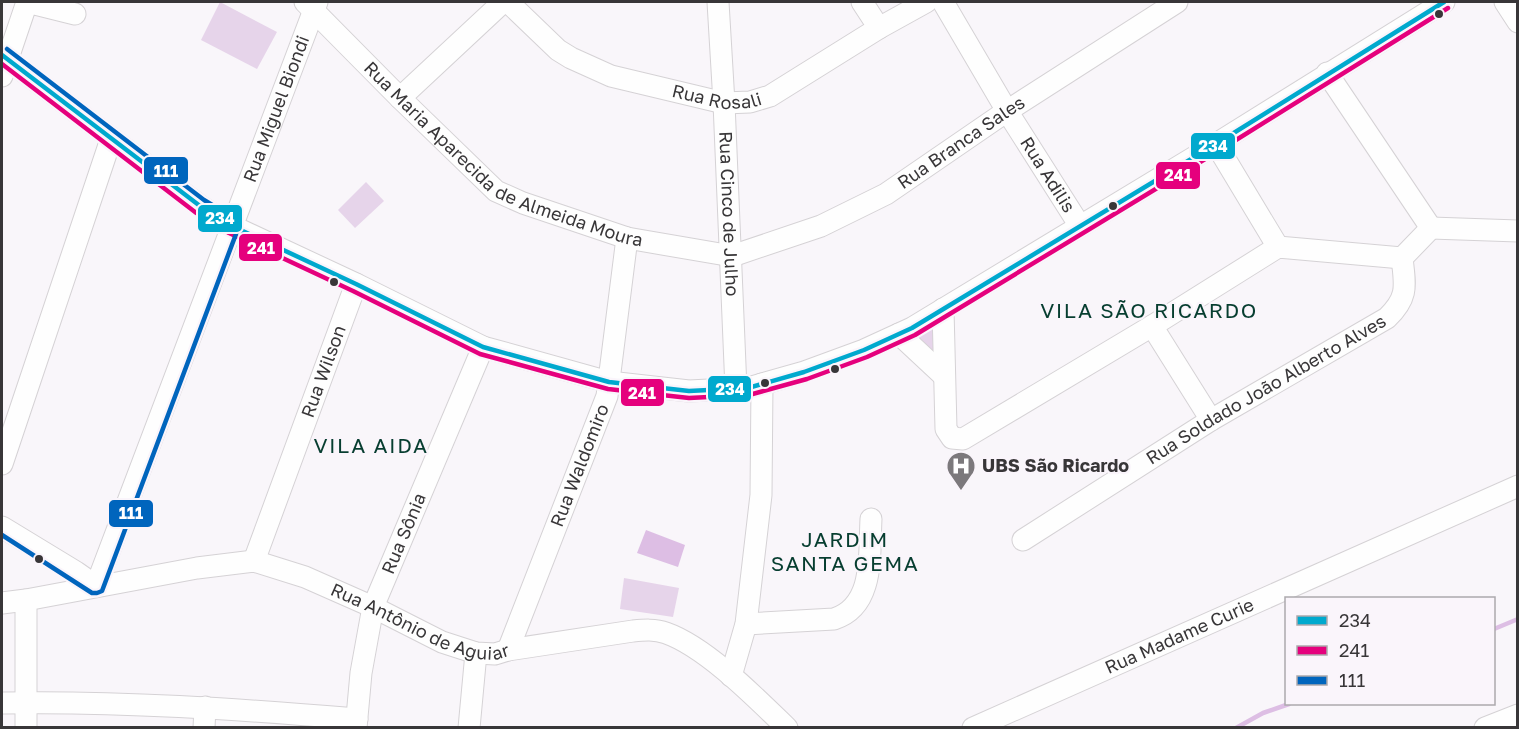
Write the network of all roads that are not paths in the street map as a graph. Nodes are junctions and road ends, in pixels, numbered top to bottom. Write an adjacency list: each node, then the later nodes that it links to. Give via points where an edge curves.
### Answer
1 (27, 2): 12 (street); 15 (street)
2 (503, 2): 17 (street)
3 (508, 2): 18 (street, Rua Rosali, via 571,58 611,76)
4 (718, 2): 18 (street, Rua Cinco de Julho)
5 (862, 2): 14 (street)
6 (926, 2): 14 (street, Rua Rosali)
7 (943, 2): 19 (street, Rua Adilis)
8 (1177, 2): 19 (street, Rua Branca Sales)
9 (1444, 2): 16 (street)
10 (1505, 2): 13 (street)
11 (312, 4): 17 (street, Rua Maria Aparecida de Almeida Moura); 23 (street, Rua Miguel Biondi)
12 (75, 14)
13 (1518, 22)
14 (879, 28): 18 (street, Rua Rosali, via 770,96)
15 (3, 63): 20 (street)
16 (1327, 73): 21 (street); 24 (street)
17 (399, 98): 26 (street, Rua Maria Aparecida de Almeida Moura, via 496,191)
18 (724, 103): 28 (street, Rua Cinco de Julho)
19 (1007, 111): 22 (street, Rua Adilis); 28 (street, Rua Branca Sales, via 886,194 821,226)
20 (111, 139): 23 (street); 40 (street)
21 (1216, 144): 22 (street); 27 (street)
22 (1080, 225): 31 (street)
23 (232, 226): 30 (street); 46 (street, Rua Miguel Biondi)
24 (1431, 228): 25 (street); 29 (street)
25 (1518, 231)
26 (627, 238): 28 (street, Rua Maria Aparecida de Almeida Moura); 36 (street, Rua Waldomiro)
27 (1278, 247): 29 (street); 32 (street)
28 (732, 256): 38 (street, Rua Cinco de Julho)
29 (1402, 258): 39 (street, Rua Soldado João Alberto Alves, via 1406,286 1398,308 1387,318)
30 (356, 284): 34 (street); 45 (street, Rua Wilson)
31 (943, 309): 33 (street); 35 (street)
32 (1152, 326): 35 (street, via 963,439 952,438 946,429); 39 (street)
33 (899, 334): 35 (street); 37 (street, via 814,369)
34 (483, 347): 36 (street); 49 (street, Rua Sônia)
35 (944, 376)
36 (609, 382): 38 (street, via 689,391); 51 (street, Rua Waldomiro, via 607,396)
37 (762, 384): 38 (street); 50 (street, via 761,495)
38 (736, 389)
39 (1211, 420): 44 (street, Rua Soldado João Alberto Alves)
40 (2, 464)
41 (1518, 486): 62 (street, Rua Madame Curie)
42 (871, 519): 50 (street, via 867,582 862,597 845,615)
43 (2, 527): 46 (street)
44 (1023, 540)
45 (254, 561): 46 (street, Rua Antônio de Aguiar); 49 (street, Rua Antônio de Aguiar, via 305,577)
46 (96, 586): 47 (street, Rua Antônio de Aguiar)
47 (26, 600): 48 (street, Rua Antônio de Aguiar); 54 (street)
48 (2, 603)
49 (374, 607): 52 (street, Rua Antônio de Aguiar, via 415,630); 58 (street, Rua Sônia)
50 (746, 624): 53 (street)
51 (508, 650): 52 (street, Rua Antônio de Aguiar); 53 (street, Rua Antônio de Aguiar, via 650,629 684,642)
52 (476, 653): 60 (street)
53 (731, 676): 61 (street, Rua Antônio de Aguiar)
54 (27, 702): 55 (street); 57 (street, via 117,703); 59 (street)
55 (2, 703)
56 (1518, 716): 63 (street)
57 (205, 717): 58 (street)
58 (357, 723)
59 (26, 728)
60 (469, 728)
61 (787, 728)
62 (973, 728)
63 (1485, 728)

